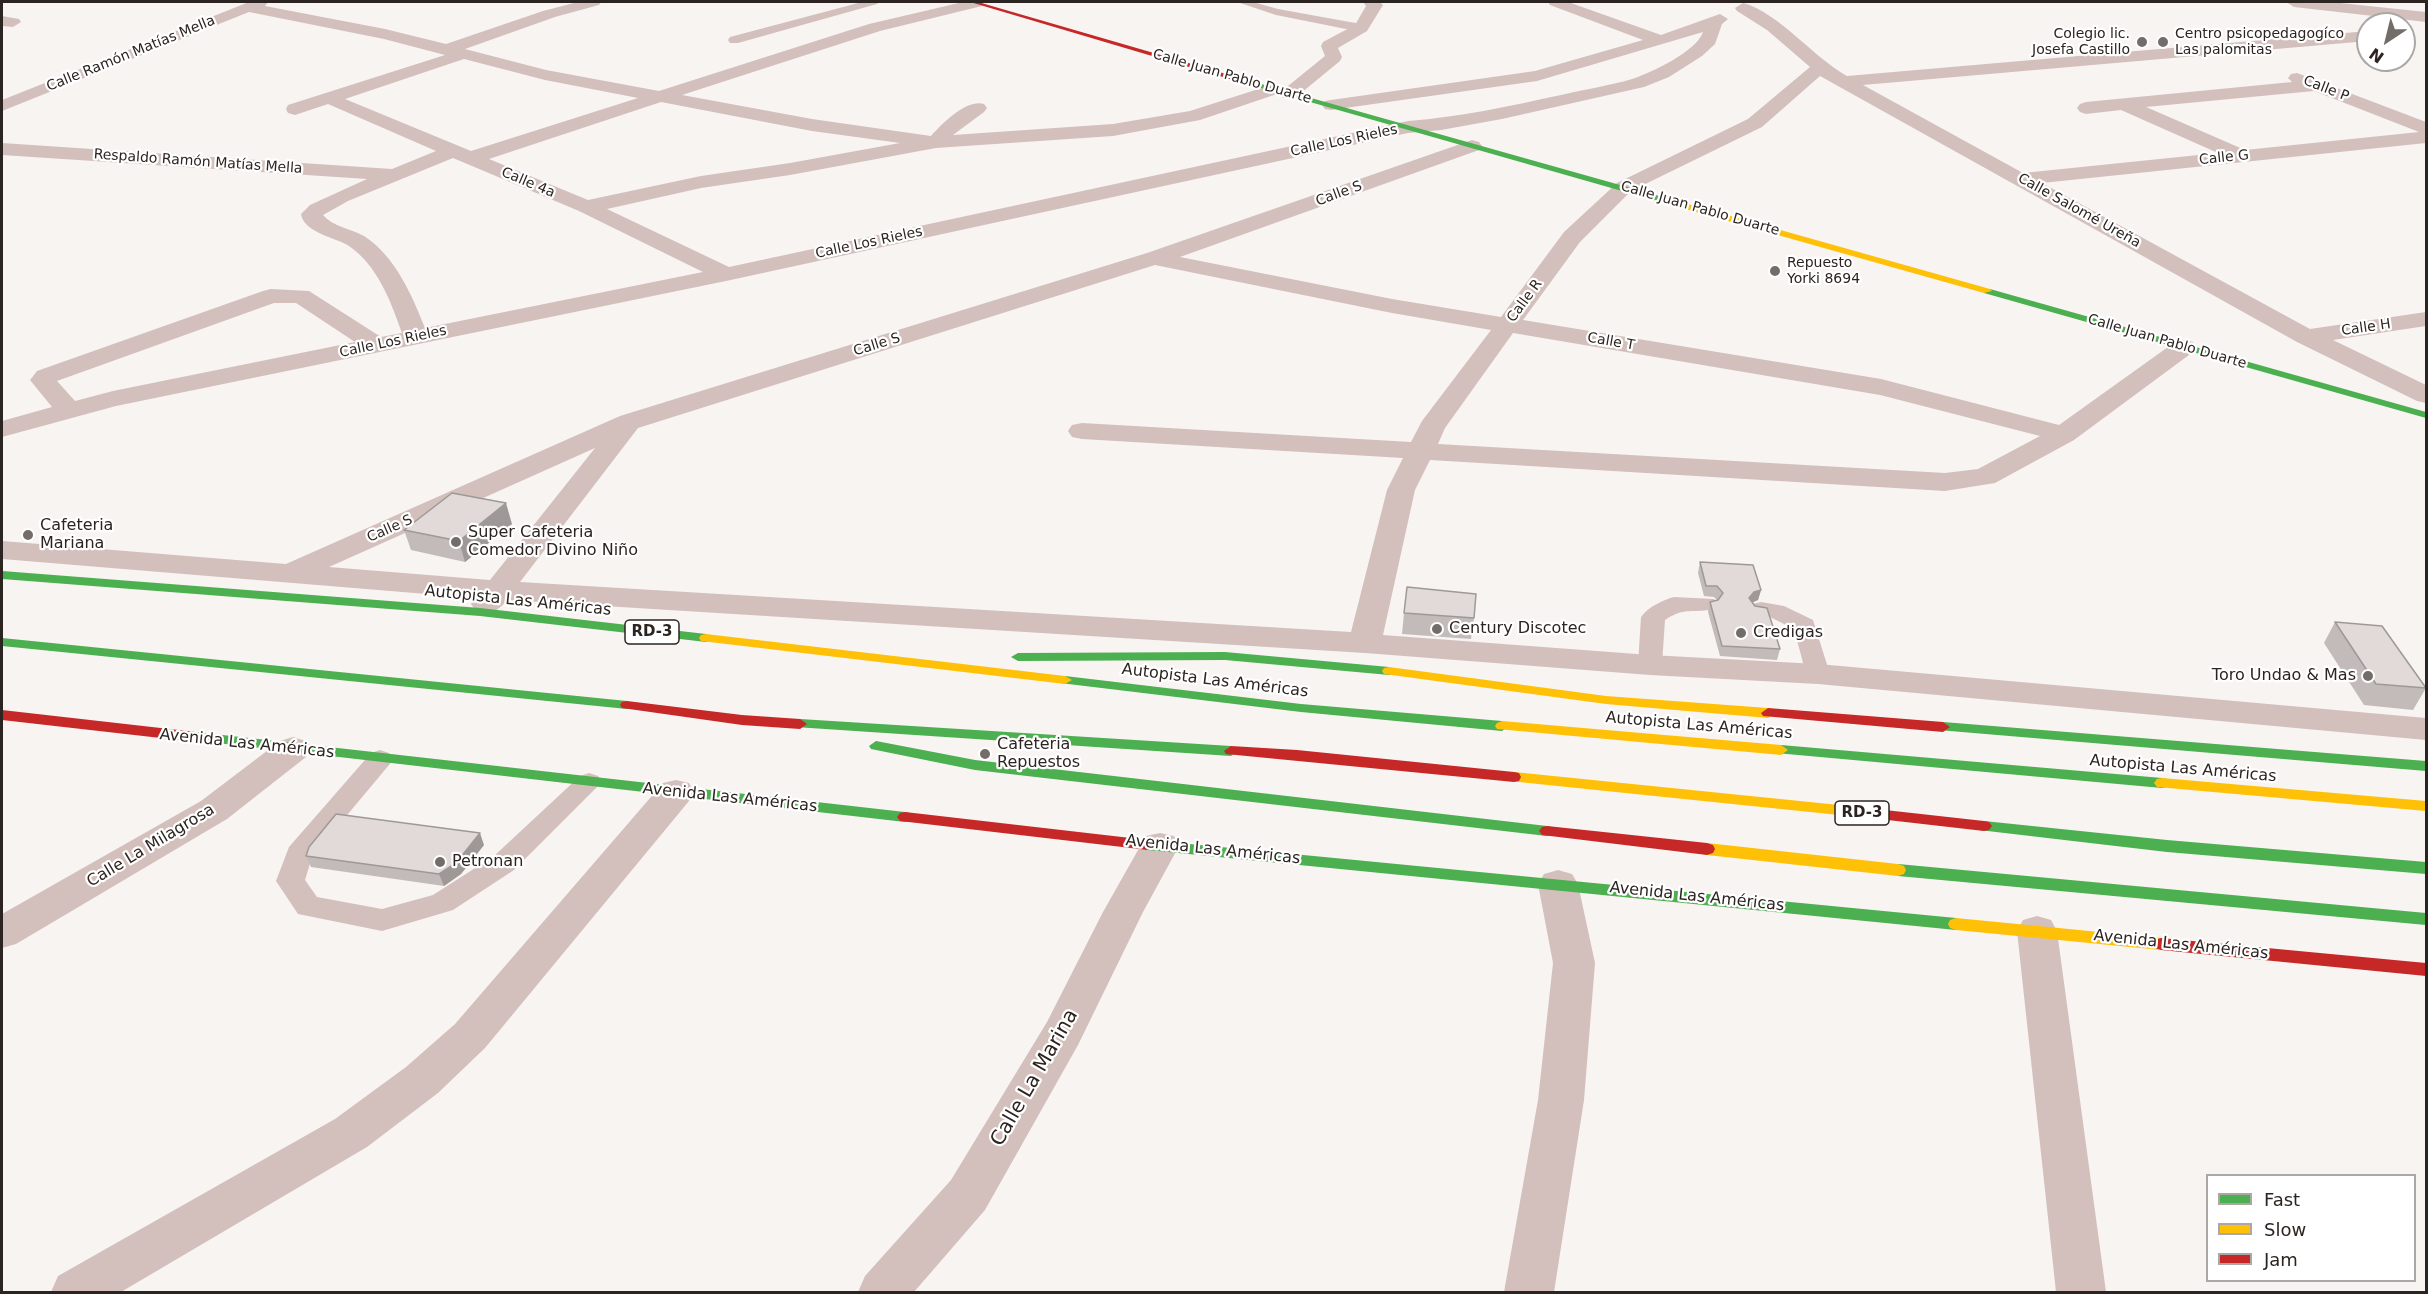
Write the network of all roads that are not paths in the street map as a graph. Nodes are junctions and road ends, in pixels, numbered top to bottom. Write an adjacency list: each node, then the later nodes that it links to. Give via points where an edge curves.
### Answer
1 (594, 2): 16 (street)
2 (873, 2): 14 (lane)
3 (975, 2): 25 (main road, Calle Juan Pablo Duarte); 26 (street, via 875,27)
4 (1243, 2): 12 (lane)
5 (1370, 2): 12 (street, via 1376,5)
6 (1555, 2): 15 (street)
7 (2294, 2): 10 (street)
8 (253, 4): 16 (street); 30 (street, Calle Ramón Matías Mella)
9 (1745, 5): 11 (street); 20 (street, Calle Salomé Ureña)
10 (2427, 17)
11 (1714, 23): 15 (street); 34 (street, Calle Los Rieles, via 1708,40 1696,52 1663,73 1638,82 1502,113)
12 (1361, 28): 25 (street, via 1329,46 1334,57)
13 (2356, 37): 17 (street)
14 (734, 40)
15 (1658, 40): 29 (street, via 1537,76)
16 (446, 50): 18 (street)
17 (2225, 50): 19 (street); 22 (street)
18 (464, 54): 26 (street, via 545,75); 27 (street)
19 (2255, 62)
20 (1820, 67): 22 (street, Calle Salomé Ureña); 23 (street, Calle R)
21 (2276, 70): 24 (street, Calle P)
22 (1844, 82): 23 (street); 43 (street, Calle Salomé Ureña)
23 (1798, 85): 44 (street, Calle R, via 1755,123)
24 (2316, 86): 28 (street); 35 (street, Calle P)
25 (1282, 92): 29 (main road, Calle Juan Pablo Duarte); 37 (street, via 1193,116 1113,130)
26 (660, 97): 37 (street, via 812,125); 40 (street)
27 (328, 98): 33 (street); 40 (street, Calle 4a)
28 (2122, 104): 32 (street); 41 (street)
29 (1331, 105): 34 (main road, Calle Juan Pablo Duarte)
30 (2, 106)
31 (978, 108): 37 (street)
32 (2086, 108)
33 (295, 109)
34 (1408, 127): 38 (main road, Calle Juan Pablo Duarte); 47 (street, Calle Los Rieles)
35 (2427, 128)
36 (2427, 137): 41 (street, Calle G)
37 (936, 142): 45 (street, via 701,182)
38 (1473, 146): 44 (main road, Calle Juan Pablo Duarte); 46 (street, Calle S)
39 (2, 149): 42 (street, Respaldo Ramón Matías Mella)
40 (462, 155): 42 (street); 45 (street, Calle 4a)
41 (2242, 156): 43 (street, Calle G)
42 (395, 175): 50 (street, via 312,214 313,220 362,246 385,269 399,292)
43 (2021, 179): 51 (street, Calle Salomé Ureña)
44 (1624, 187): 49 (street, Calle R, via 1572,237); 53 (main road, Calle Juan Pablo Duarte)
45 (586, 207): 47 (street, Calle 4a)
46 (1155, 258): 49 (street, Calle T, via 1392,306); 57 (street, Calle S)
47 (726, 274): 50 (street, Calle Los Rieles)
48 (2427, 320): 51 (street, Calle H)
49 (1509, 325): 60 (street, Calle T, via 1881,387); 61 (street, Calle R, via 1438,418)
50 (416, 337): 52 (street, Calle Los Rieles)
51 (2306, 337): 54 (street, Calle Salomé Ureña)
52 (376, 345): 55 (street, Calle Los Rieles); 55 (street, via 301,296 272,296 46,376 43,380)
53 (2184, 347): 56 (main road, Calle Juan Pablo Duarte); 60 (street)
54 (2427, 395)
55 (69, 410): 58 (street, Calle Los Rieles)
56 (2427, 415)
57 (630, 422): 63 (street, Calle S); 65 (street)
58 (2, 429)
59 (1082, 431): 61 (street)
60 (2064, 434): 61 (street, via 1985,477 1945,482)
61 (1421, 449): 69 (street, Calle R, via 1401,490)
62 (2, 550): 63 (street)
63 (294, 572): 65 (street)
64 (2, 575): 65 (main road, Autopista Las Américas / RD-3)
65 (489, 601): 69 (street); 70 (main road, Autopista Las Américas / RD-3)
66 (1706, 604): 71 (lane, via 1674,604 1653,617)
67 (1761, 609): 72 (lane, via 1776,611 1805,625)
68 (2, 642): 74 (main road, RD-3)
69 (1365, 643): 71 (street)
70 (897, 660): 78 (main road, via 1226,656 1359,668 1606,700); 81 (main road, Autopista Las Américas / RD-3, via 1301,708)
71 (1650, 665): 72 (street)
72 (1818, 674): 75 (street)
73 (2, 715): 76 (main road, Avenida Las Américas)
74 (742, 720): 83 (main road, RD-3, via 1297,755 2167,846); 85 (main road, via 975,765 1319,806 1917,872)
75 (2427, 729)
76 (293, 749): 77 (main road, Avenida Las Américas); 87 (street, Calle La Milagrosa, via 214,810)
77 (380, 759): 79 (main road, Avenida Las Américas); 79 (lane, via 299,855 290,881 308,906 382,920 443,903 504,863)
78 (2427, 766)
79 (589, 782): 80 (main road, Avenida Las Américas)
80 (676, 792): 82 (main road, Avenida Las Américas); 89 (street, via 470,1036 422,1080 351,1132)
81 (2427, 806)
82 (1160, 846): 84 (main road, Avenida Las Américas); 90 (street, Calle La Marina, via 1063,1033 968,1196)
83 (2427, 868)
84 (1558, 884): 86 (main road, Avenida Las Américas); 91 (street, via 1574,963 1561,1100)
85 (2427, 919)
86 (2037, 931): 88 (main road, Avenida Las Américas); 92 (street)
87 (2, 933)
88 (2427, 970)
89 (76, 1293)
90 (883, 1293)
91 (1529, 1293)
92 (2081, 1293)

